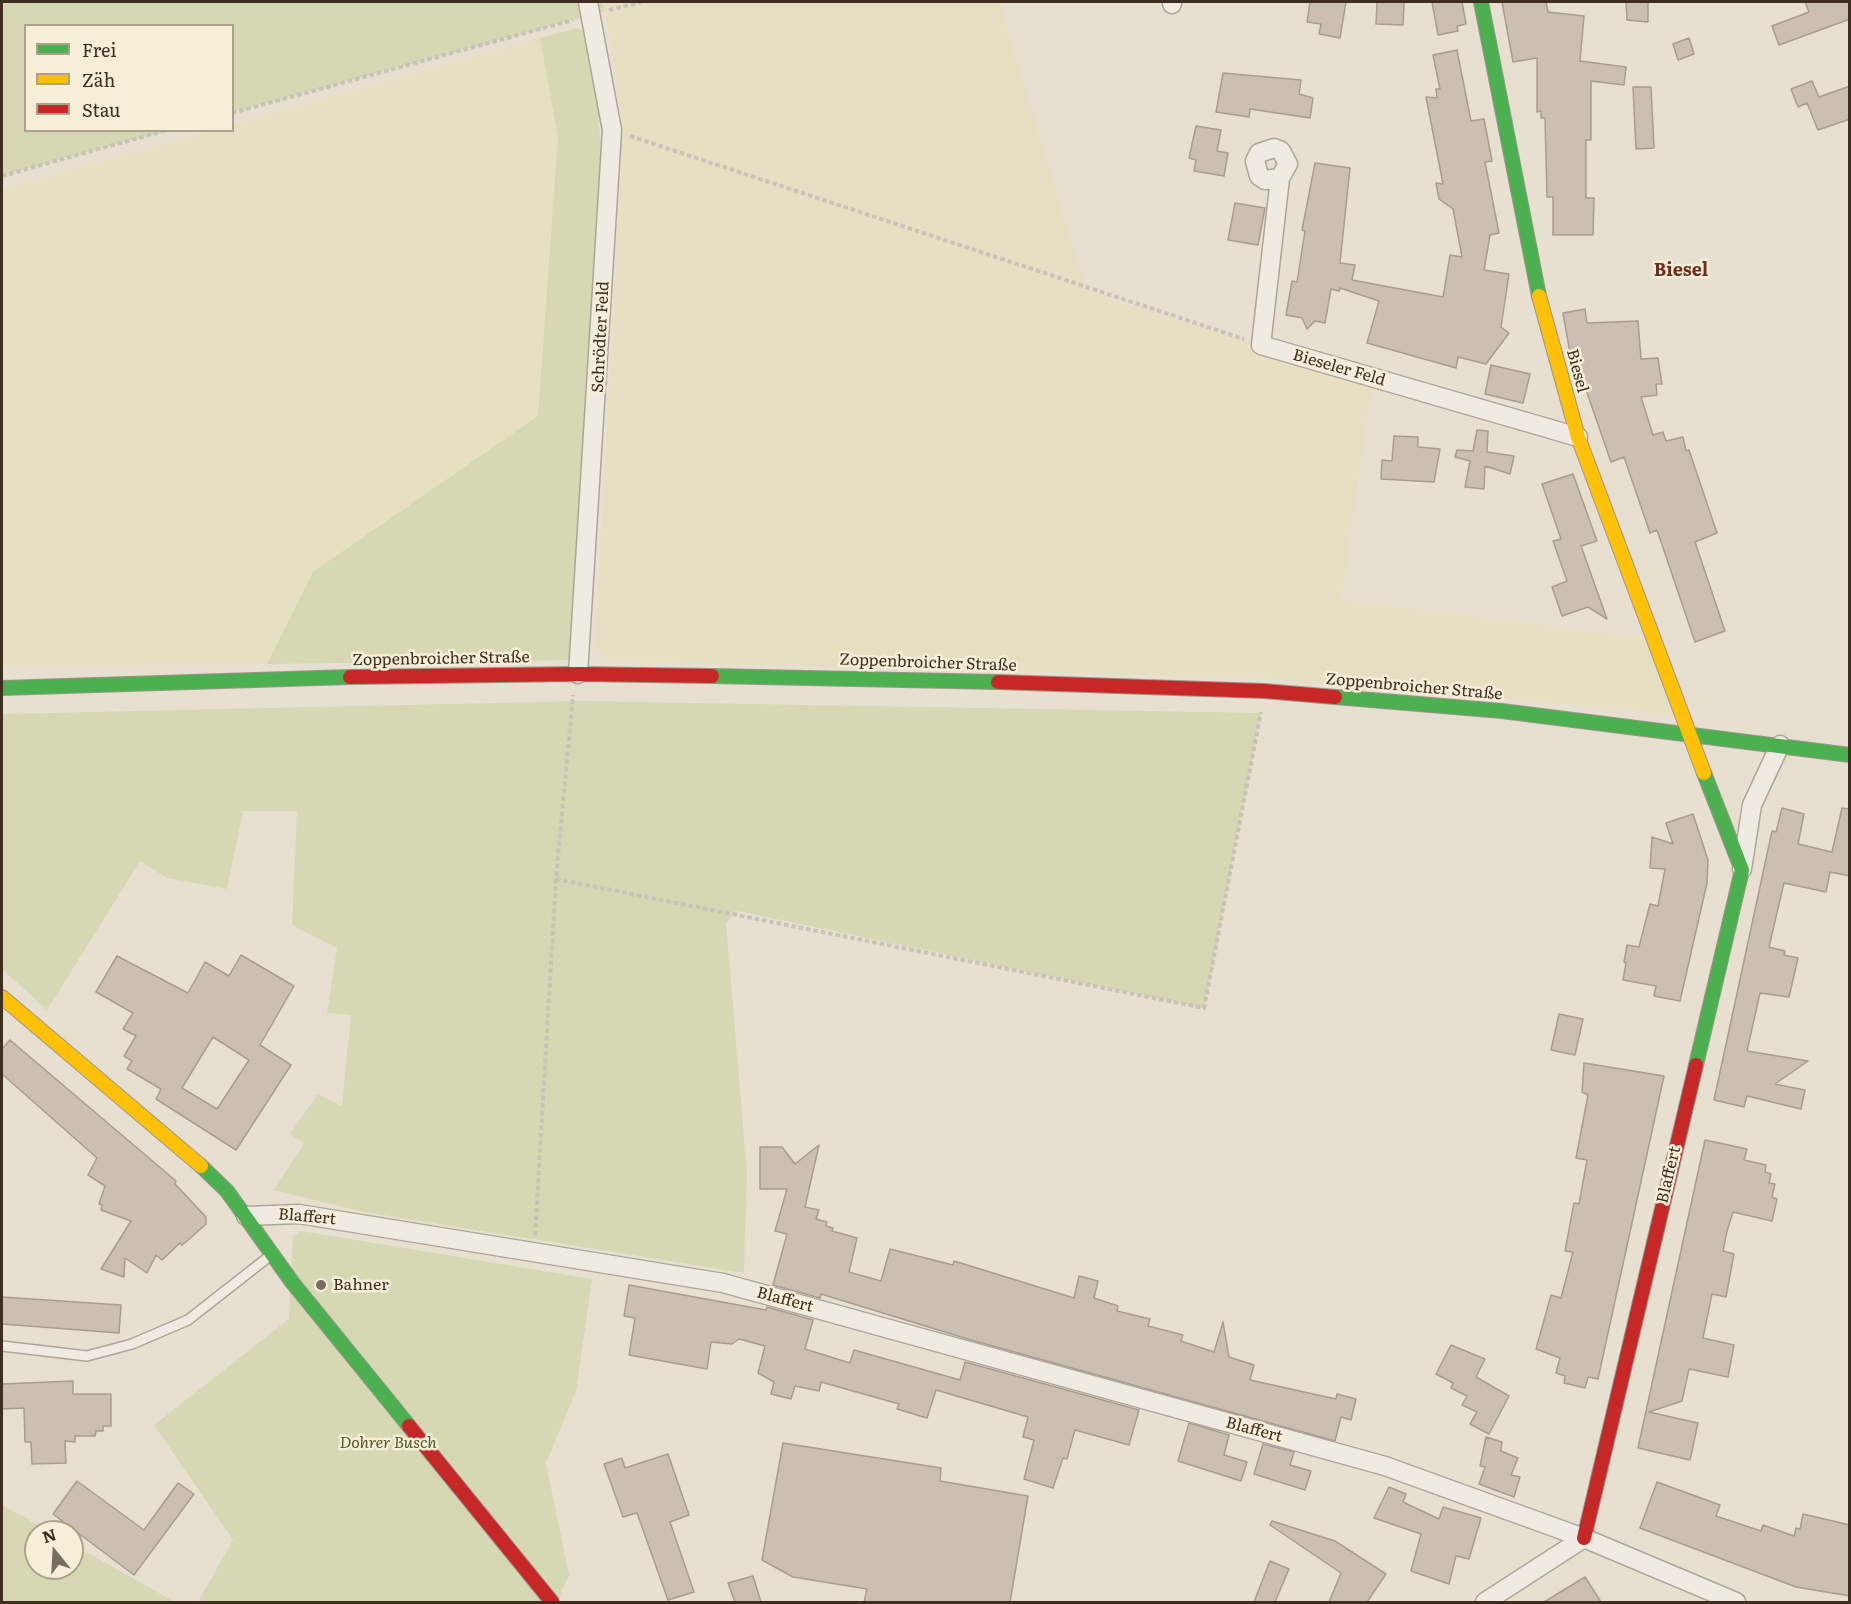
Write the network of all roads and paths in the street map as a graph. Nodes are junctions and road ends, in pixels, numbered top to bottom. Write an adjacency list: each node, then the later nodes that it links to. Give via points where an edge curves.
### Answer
1 (642, 2): 3 (path)
2 (1481, 2): 10 (street, Biesel, via 1532,269)
3 (589, 8): 4 (path); 5 (street, Schrödter Feld)
4 (234, 112)
5 (612, 130): 9 (path); 11 (street, Schrödter Feld)
6 (160, 132): 7 (path)
7 (2, 176)
8 (1280, 178): 9 (street)
9 (1262, 345): 10 (street, Bieseler Feld)
10 (1578, 437): 20 (street, Biesel)
11 (579, 674): 12 (street, Zoppenbroicher Straße); 13 (street, Zoppenbroicher Straße, via 832,676); 15 (path)
12 (2, 688)
13 (1264, 691): 18 (path); 20 (street, Zoppenbroicher Straße, via 1502,711)
14 (561, 694): 15 (path)
15 (573, 694): 16 (path); 24 (path)
16 (585, 694)
17 (1249, 712): 18 (path)
18 (1261, 713): 19 (path); 24 (path, via 1204,1008)
19 (1272, 714)
20 (1688, 736): 21 (street, Zoppenbroicher Straße); 23 (street)
21 (1780, 745): 22 (street, Zoppenbroicher Straße); 23 (street, Blaffert, via 1752,805)
22 (1850, 755)
23 (1742, 870): 30 (street, Blaffert)
24 (556, 879): 27 (path)
25 (2, 998): 26 (street, via 209,1172)
26 (246, 1216): 27 (street, Blaffert, via 299,1214); 28 (street)
27 (534, 1252): 30 (street, Blaffert, via 735,1286 1385,1466)
28 (271, 1255): 29 (lane, via 188,1320 132,1344 87,1356); 31 (street)
29 (2, 1346)
30 (1584, 1538): 32 (street); 33 (street)
31 (552, 1602)
32 (1485, 1602)
33 (1736, 1602)

